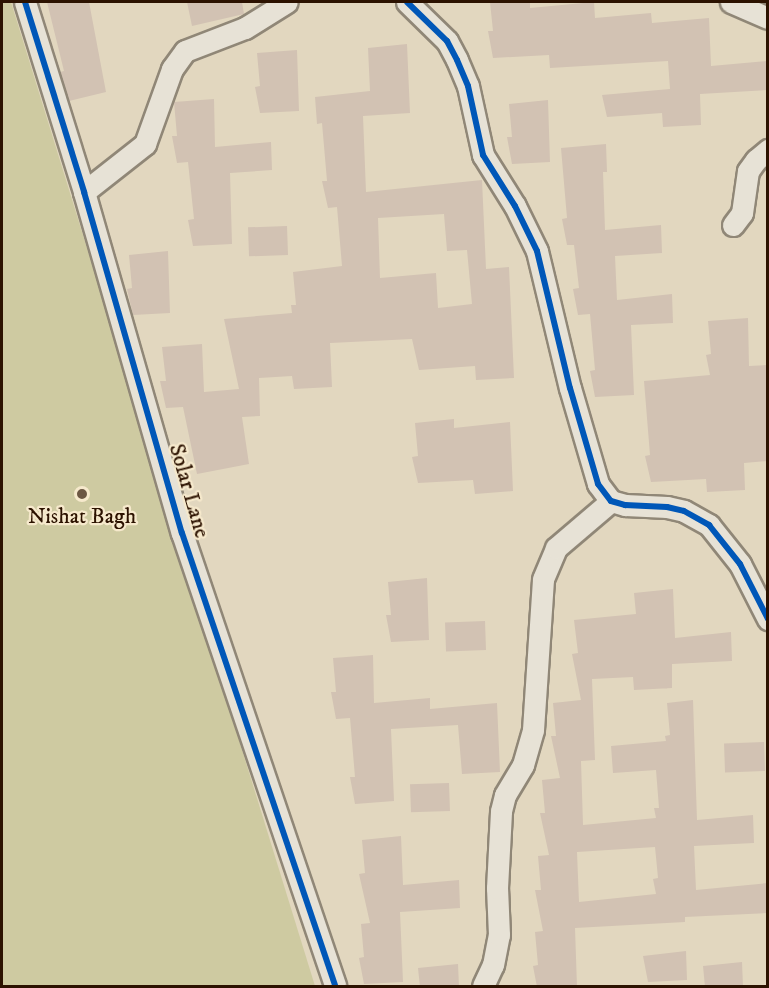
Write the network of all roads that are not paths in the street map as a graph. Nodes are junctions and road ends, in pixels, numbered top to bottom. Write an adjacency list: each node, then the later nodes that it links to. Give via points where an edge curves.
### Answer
1 (25, 2): 7 (street, Solar Lane)
2 (287, 2): 7 (street, via 245,28 185,51 172,69 145,144)
3 (407, 2): 9 (street, via 447,41 457,60 468,86 483,155 537,251 583,433 598,484)
4 (731, 2): 5 (street)
5 (768, 18)
6 (768, 150): 8 (street, via 748,171 742,213)
7 (84, 192): 11 (street, Solar Lane, via 182,533)
8 (733, 225)
9 (610, 501): 10 (street, via 675,509 709,525 740,564); 12 (street, via 556,548 543,579 533,730 523,765 505,795 501,811 499,935 493,965)
10 (768, 619)
11 (335, 987)
12 (483, 987)

